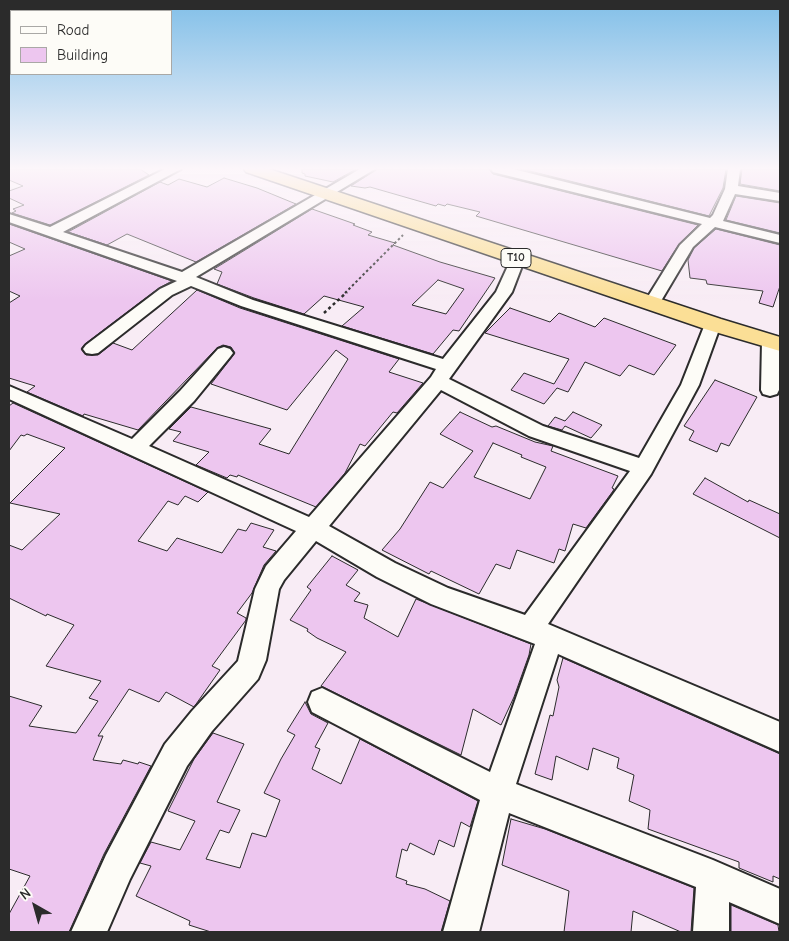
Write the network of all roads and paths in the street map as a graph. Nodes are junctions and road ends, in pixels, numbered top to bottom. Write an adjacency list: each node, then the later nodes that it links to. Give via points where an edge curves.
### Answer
1 (89, 213): 9 (street)
2 (295, 213): 12 (street)
3 (378, 213): 8 (highway, T10)
4 (674, 213): 7 (street)
5 (721, 213): 7 (street)
6 (9, 218): 9 (street)
7 (711, 222): 10 (street); 13 (street, via 687,245)
8 (411, 224): 11 (highway, T10); 14 (path, via 380,260)
9 (50, 233): 12 (street)
10 (780, 240)
11 (518, 258): 13 (highway, T10); 19 (street, via 496,305)
12 (186, 279): 14 (street, via 247,304); 17 (street)
13 (652, 304): 15 (highway, T10)
14 (312, 324): 19 (street)
15 (713, 324): 16 (highway, T10); 23 (street, via 690,385)
16 (776, 343): 20 (street)
17 (92, 349)
18 (224, 353): 22 (street)
19 (443, 374): 23 (street, via 536,431); 24 (street)
20 (770, 390)
21 (9, 392): 22 (street)
22 (134, 449): 24 (street)
23 (644, 468): 25 (street)
24 (314, 529): 25 (street, via 419,586); 31 (street, via 275,573 267,588 248,670 176,755 118,867)
25 (540, 634): 27 (street); 28 (street)
26 (322, 702): 28 (street)
27 (780, 737)
28 (498, 792): 29 (street); 32 (street)
29 (713, 877): 30 (street); 33 (street)
30 (780, 907)
31 (90, 932)
32 (461, 932)
33 (711, 932)

